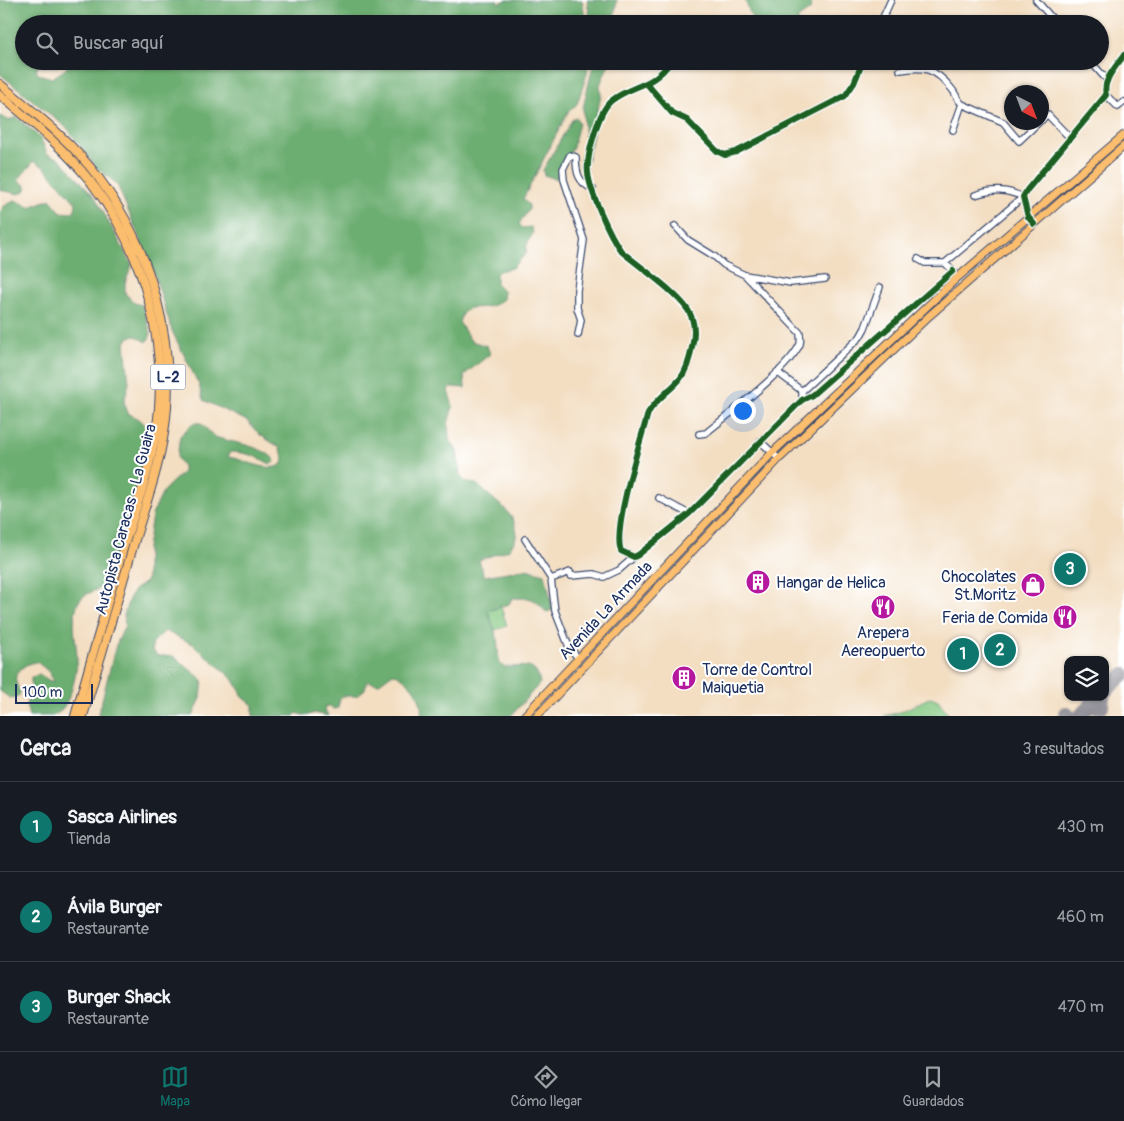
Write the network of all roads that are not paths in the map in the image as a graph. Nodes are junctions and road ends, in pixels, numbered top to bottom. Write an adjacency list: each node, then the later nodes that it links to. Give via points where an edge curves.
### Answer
1 (891, 0): 3 (street)
2 (1036, 0): 4 (street)
3 (884, 15)
4 (1049, 15)
5 (1124, 55): 10 (street)
6 (662, 70): 12 (street)
7 (859, 70): 12 (street, via 845,96 725,155 718,152 687,120 672,112)
8 (929, 70): 16 (street, via 950,87)
9 (1098, 70): 10 (street)
10 (1107, 80): 14 (street)
11 (0, 84): 53 (highway, Autopista Caracas - La Guaira / L-2, via 76,151 114,202 146,267 157,300 166,347 168,398 160,455)
12 (647, 84): 25 (street, via 612,100 602,111 588,172)
13 (0, 95): 52 (highway, Autopista Caracas - La Guaira / L-2, via 69,157 111,212 142,279 158,348 160,397 152,453)
14 (1106, 95): 15 (street, via 1118,107); 23 (street)
15 (1124, 102)
16 (962, 104): 18 (street); 19 (street)
17 (1049, 116): 23 (street)
18 (1004, 124)
19 (953, 130)
20 (1009, 130): 21 (street, via 1019,141)
21 (1030, 130)
22 (1124, 135): 28 (main road, Avenida La Armada)
23 (1069, 137): 27 (street)
24 (1124, 146): 29 (main road, Avenida La Armada)
25 (593, 189): 38 (street, via 582,183 576,157 570,155 563,169 564,180 584,240 577,290); 49 (street, via 621,251 679,300 694,324 694,340 686,368 680,379 648,413 624,505 619,546 621,551)
26 (975, 195): 27 (street, via 998,190)
27 (1023, 197): 28 (street); 32 (street)
28 (1028, 217): 29 (street); 35 (main road, Avenida La Armada)
29 (1034, 224): 45 (main road, Avenida La Armada, via 929,316)
30 (675, 226): 34 (street, via 688,240 724,266)
31 (918, 259): 32 (street, via 924,263)
32 (945, 263): 33 (street)
33 (952, 270): 35 (street); 41 (street, via 812,395)
34 (745, 275): 36 (street, via 791,283); 39 (street, via 800,333 799,345)
35 (957, 278): 44 (main road, Avenida La Armada)
36 (824, 279)
37 (880, 287): 40 (street, via 860,338)
38 (578, 335)
39 (777, 372): 40 (street); 42 (street, via 706,434)
40 (802, 391): 41 (street)
41 (802, 400): 43 (street)
42 (699, 434)
43 (760, 441): 44 (street); 47 (street)
44 (772, 453): 45 (street); 51 (main road, Avenida La Armada)
45 (779, 459): 55 (main road, Avenida La Armada)
46 (659, 498): 47 (street)
47 (689, 514): 49 (street)
48 (525, 539): 50 (street)
49 (634, 557): 50 (street, via 604,577 594,574 571,576 570,572)
50 (551, 579): 51 (street, via 555,611 569,647)
51 (578, 658): 54 (main road, Avenida La Armada)
52 (75, 716)
53 (83, 716)
54 (524, 716)
55 (537, 716)

